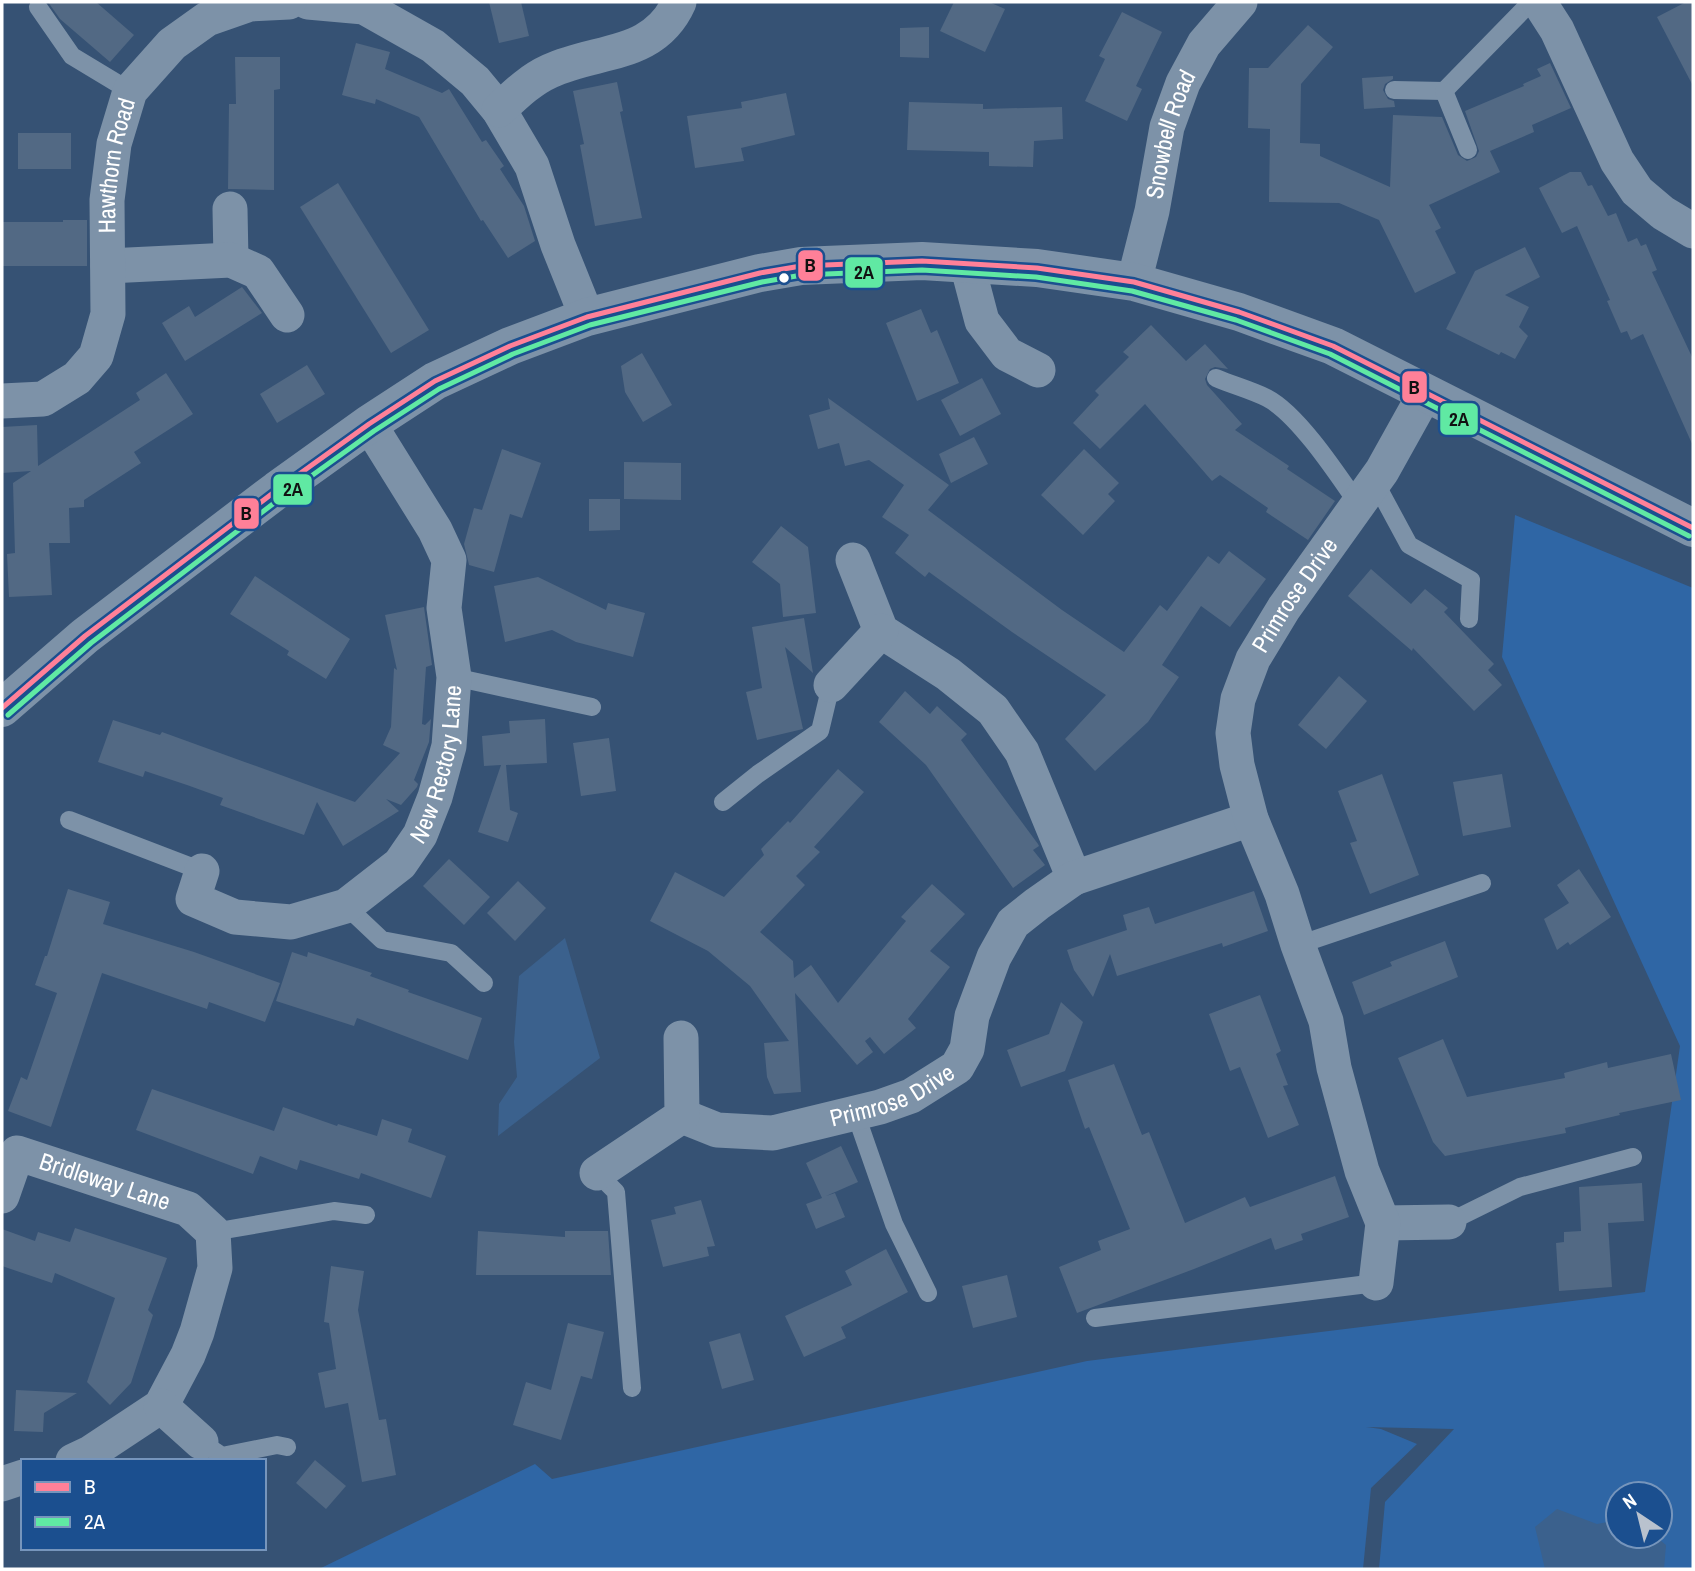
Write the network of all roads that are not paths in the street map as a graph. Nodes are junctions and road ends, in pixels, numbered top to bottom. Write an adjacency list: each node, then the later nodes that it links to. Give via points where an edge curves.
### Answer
1 (289, 2): 10 (street, Hawthorn Road, via 250,4 207,19 172,44)
2 (309, 2): 8 (street)
3 (679, 2): 12 (street, via 654,34 620,52 550,71)
4 (1240, 2): 19 (street, Snowbell Road, via 1204,44 1183,83 1167,127)
5 (1531, 2): 11 (lane)
6 (1539, 2): 15 (street, via 1557,30 1617,161 1637,191)
7 (38, 7): 10 (lane, via 72,56)
8 (379, 8): 12 (street, via 475,81)
9 (1394, 90): 11 (lane)
10 (130, 91): 18 (street, Hawthorn Road, via 114,144 107,200)
11 (1444, 91): 13 (lane)
12 (499, 110): 21 (street, via 533,166)
13 (1468, 150)
14 (230, 209): 16 (street)
15 (1693, 231)
16 (231, 260): 18 (street, Hawthorn Road); 20 (street, via 258,272)
17 (967, 264): 19 (street, via 1037,268); 21 (street, via 922,261 801,266); 22 (street, via 982,321 1007,354)
18 (108, 266): 25 (street, Hawthorn Road, via 108,314 96,356 77,378 43,399)
19 (1134, 282): 24 (street, via 1239,312 1333,346)
20 (287, 315)
21 (587, 317): 26 (street, via 435,381)
22 (1038, 370)
23 (1216, 379): 27 (lane, via 1268,398)
24 (1426, 392): 27 (street, Primrose Drive); 28 (street)
25 (2, 401)
26 (369, 424): 32 (street, New Rectory Lane, via 435,530 449,561 444,608); 35 (street, via 85,636)
27 (1366, 493): 30 (lane, via 1409,545 1471,580); 37 (street, Primrose Drive, via 1284,608 1253,659 1238,699 1233,733)
28 (1693, 528)
29 (853, 560): 31 (street)
30 (1469, 619)
31 (881, 631): 33 (street); 40 (street, via 993,710 1023,752)
32 (454, 677): 34 (lane); 42 (street, New Rectory Lane, via 449,746 420,835 400,864)
33 (831, 685): 36 (lane, via 820,731)
34 (592, 707)
35 (2, 708)
36 (723, 802)
37 (1251, 819): 40 (street, Primrose Drive); 43 (street, Primrose Drive)
38 (69, 820): 39 (lane)
39 (202, 871): 42 (street, New Rectory Lane, via 193,898 235,917 291,922)
40 (1074, 878): 46 (street, Primrose Drive, via 1013,923 994,957 972,1016 967,1049 957,1067 911,1096)
41 (1482, 883): 43 (lane)
42 (346, 906): 44 (lane, via 382,940 451,953)
43 (1298, 945): 53 (street, Primrose Drive, via 1326,1021 1362,1171)
44 (484, 984)
45 (681, 1038): 47 (street)
46 (855, 1112): 47 (street, Primrose Drive, via 773,1133 717,1130); 56 (lane, via 894,1224)
47 (682, 1116): 49 (street)
48 (1633, 1157): 52 (lane, via 1520,1186)
49 (597, 1173): 58 (lane, via 615,1192)
50 (4, 1184): 54 (street, Bridleway Lane, via 17,1153 188,1209)
51 (366, 1215): 54 (lane, via 334,1211)
52 (1449, 1222): 53 (street)
53 (1383, 1223): 55 (street, Primrose Drive)
54 (212, 1232): 59 (street, via 215,1268 197,1332)
55 (1376, 1283): 57 (lane)
56 (928, 1293)
57 (1095, 1318)
58 (632, 1388)
59 (161, 1406): 60 (street); 62 (street)
60 (201, 1442): 61 (lane, via 222,1456)
61 (287, 1447)
62 (77, 1459)
63 (21, 1478): 64 (street)
64 (2, 1483)

